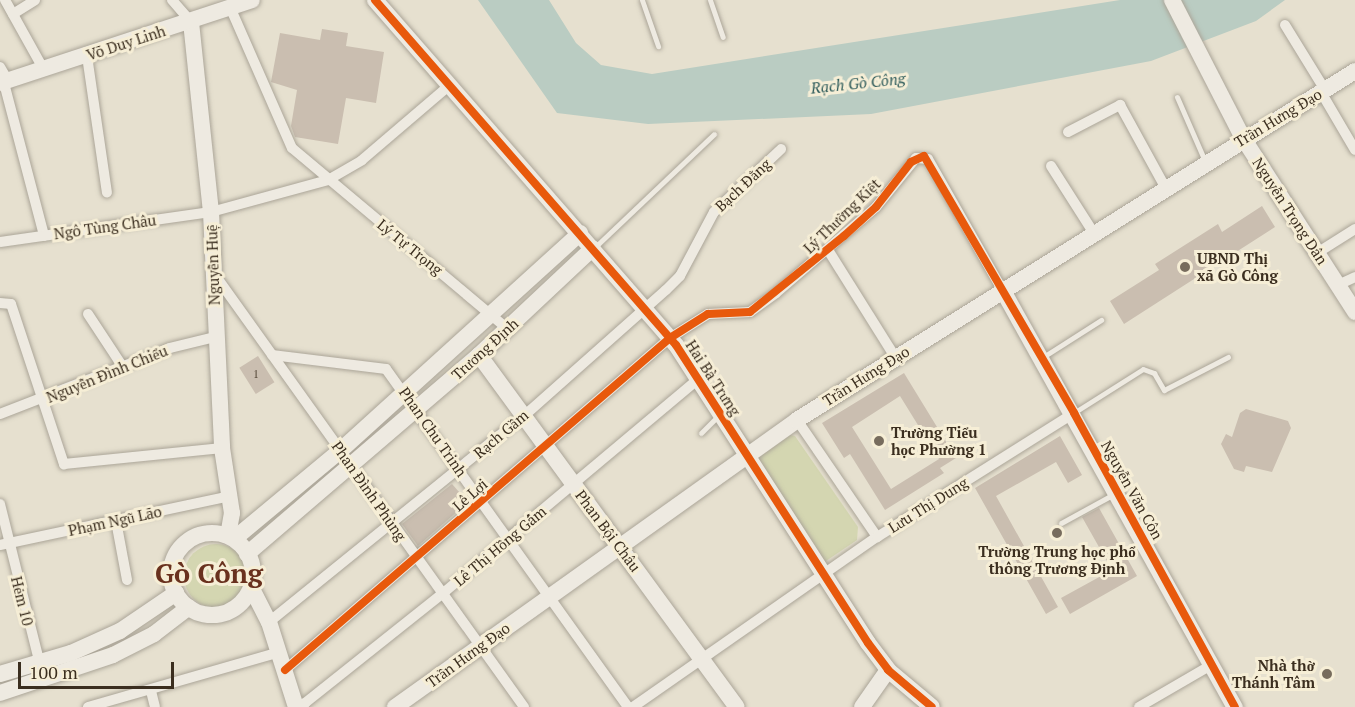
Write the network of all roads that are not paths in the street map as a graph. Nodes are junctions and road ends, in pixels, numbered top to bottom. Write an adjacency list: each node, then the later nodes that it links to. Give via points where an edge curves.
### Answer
1 (5, 0): 10 (street)
2 (35, 0): 10 (street)
3 (172, 0): 11 (street)
4 (252, 0): 9 (street, Võ Duy Linh)
5 (375, 0): 19 (street, Hai Bà Trưng)
6 (642, 0): 14 (lane)
7 (711, 0): 13 (lane)
8 (1172, 0): 24 (street, Nguyễn Trọng Dân)
9 (230, 8): 11 (street, Võ Duy Linh); 29 (street, Lý Tự Trọng, via 282,132 292,148)
10 (13, 14): 16 (street)
11 (192, 22): 15 (street, Võ Duy Linh); 32 (street, Nguyễn Huệ)
12 (1285, 25): 20 (street)
13 (723, 37)
14 (658, 46)
15 (87, 56): 16 (street, Võ Duy Linh); 31 (street)
16 (44, 70): 18 (street, Võ Duy Linh)
17 (1355, 71): 20 (street, Trần Hưng Đạo)
18 (3, 79): 36 (street)
19 (451, 84): 29 (street, via 362,160); 35 (street, Hai Bà Trưng)
20 (1323, 91): 24 (street, Trần Hưng Đạo); 26 (street)
21 (1177, 97): 27 (lane)
22 (1068, 132): 30 (street, via 1120,105)
23 (714, 134): 38 (lane, Trương Định)
24 (1243, 138): 27 (street, Trần Hưng Đạo); 40 (street, Nguyễn Trọng Dân)
25 (781, 149): 46 (street, Bạch Đằng, via 714,212 680,276)
26 (1355, 150)
27 (1205, 162): 30 (street, Trần Hưng Đạo)
28 (1051, 166): 34 (street)
29 (328, 180): 32 (street); 49 (street, Lý Tự Trọng)
30 (1166, 187): 34 (street, Trần Hưng Đạo)
31 (106, 193)
32 (211, 212): 36 (street, Ngô Tùng Châu); 41 (street, Nguyễn Huệ)
33 (1355, 229): 40 (street)
34 (1093, 232): 44 (street, Trần Hưng Đạo)
35 (580, 233): 38 (street, Hai Bà Trưng); 49 (street, Trương Định)
36 (44, 236): 37 (street, Ngô Tùng Châu)
37 (0, 242)
38 (594, 248): 46 (street, Hai Bà Trưng); 51 (street, Trương Định)
39 (828, 250): 44 (street, Lý Thường Kiệt, via 876,207 916,158 924,156); 53 (street, Lý Thường Kiệt, via 750,312 708,314); 56 (street)
40 (1317, 253): 43 (street, Nguyễn Trọng Dân)
41 (215, 275): 52 (street, Nguyễn Huệ); 55 (street, Phan Đình Phùng)
42 (1355, 277): 43 (street)
43 (1338, 285): 47 (street, Nguyễn Trọng Dân)
44 (1002, 289): 56 (street, Trần Hưng Đạo); 58 (street, Nguyễn Văn Côn)
45 (0, 303): 62 (street, via 11,304)
46 (645, 308): 53 (street, Hai Bà Trưng); 67 (street, Rạch Gầm)
47 (1355, 312)
48 (88, 314): 59 (street)
49 (492, 314): 51 (street, Lý Tự Trọng); 61 (street, Trương Định)
50 (1101, 320): 58 (lane)
51 (508, 328): 54 (street, Trương Định)
52 (215, 337): 59 (street, Nguyễn Đình Chiểu, via 189,341); 71 (street, Nguyễn Huệ)
53 (670, 338): 60 (street, Hai Bà Trưng); 70 (street, Lê Lợi)
54 (479, 354): 63 (street, Trương Định); 67 (street, Phan Bội Châu)
55 (272, 355): 61 (street, Phan Chu Trinh, via 381,366); 72 (street, Phan Đình Phùng)
56 (895, 357): 68 (street, Trần Hưng Đạo)
57 (1228, 357): 64 (lane, Lưu Thị Dung, via 1164,390 1154,373 1143,369)
58 (1042, 358): 64 (street, Nguyễn Văn Côn)
59 (123, 367): 62 (street, Nguyễn Đình Chiểu)
60 (699, 378): 66 (street, Hai Bà Trưng); 76 (street, Lê Thị Hồng Gấm)
61 (406, 391): 63 (street, Phan Chu Trinh); 72 (street, Trương Định)
62 (42, 400): 65 (street, Nguyễn Đình Chiểu); 71 (street, via 61,462 66,466)
63 (419, 408): 74 (street, Trương Định); 75 (street, Phan Chu Trinh)
64 (1074, 413): 77 (street, Nguyễn Văn Côn); 84 (street, Lưu Thị Dung)
65 (0, 414)
66 (720, 414): 69 (lane); 73 (street, Hai Bà Trưng)
67 (525, 415): 70 (street, Phan Bội Châu); 75 (street, Rạch Gầm)
68 (797, 420): 73 (street, Trần Hưng Đạo); 84 (street)
69 (701, 433)
70 (547, 446): 76 (street, Phan Bội Châu); 79 (street, Lê Lợi)
71 (222, 448): 78 (street, Nguyễn Huệ)
72 (341, 450): 74 (street, Phan Đình Phùng); 85 (street, Trương Định)
73 (745, 455): 88 (street, Trần Hưng Đạo); 91 (street, Hai Bà Trưng)
74 (352, 465): 83 (street, Phan Đình Phùng); 89 (street, Trương Định)
75 (458, 470): 79 (street, Phan Chu Trinh); 83 (street, Rạch Gầm)
76 (573, 484): 86 (street, Lê Thị Hồng Gấm); 88 (street, Phan Bội Châu)
77 (1118, 492): 82 (lane); 103 (street, Nguyễn Văn Côn)
78 (230, 496): 81 (street, Phạm Ngũ Lão); 85 (street, Nguyễn Huệ)
79 (482, 502): 86 (street, Phan Chu Trinh); 90 (street, Lê Lợi)
80 (0, 504): 87 (street, Hẻm 10)
81 (116, 521): 87 (street, Phạm Ngũ Lão); 92 (street)
82 (1061, 523)
83 (393, 525): 90 (street, Phan Đình Phùng); 98 (street, Rạch Gầm)
84 (877, 537): 91 (street, Lưu Thị Dung)
85 (231, 538): 89 (street); 94 (street, via 209,533 185,543 172,567)
86 (506, 540): 95 (street, Lê Thị Hồng Gấm); 96 (street, Phan Chu Trinh)
87 (4, 544): 102 (street, Hẻm 10)
88 (621, 546): 96 (street, Trần Hưng Đạo); 101 (street, Phan Bội Châu)
89 (248, 554): 93 (street, via 253,574)
90 (417, 560): 95 (street, Phan Đình Phùng); 104 (street, Lê Lợi)
91 (823, 577): 101 (street, Lưu Thị Dung); 105 (street, Hai Bà Trưng)
92 (127, 580)
93 (251, 587): 97 (street, via 239,604 222,614 209,615); 98 (street)
94 (176, 593): 97 (street); 102 (street, via 120,631)
95 (442, 594): 99 (street, Phan Đình Phùng); 113 (street, Lê Thị Hồng Gấm)
96 (547, 597): 99 (street, Trần Hưng Đạo); 115 (street, Phan Chu Trinh)
97 (189, 607): 107 (street, via 154,634 113,655)
98 (269, 622): 100 (street)
99 (480, 646): 110 (street, Trần Hưng Đạo); 114 (street, Phan Đình Phùng)
100 (280, 652): 104 (street); 108 (street)
101 (702, 659): 115 (street, Lưu Thị Dung); 116 (street, Phan Bội Châu)
102 (39, 663): 106 (street); 107 (street, Hẻm 10)
103 (1213, 664): 119 (street); 120 (street, Nguyễn Văn Côn)
104 (285, 670): 113 (street)
105 (888, 670): 117 (street); 118 (street, Hai Bà Trưng)
106 (0, 674)
107 (44, 680): 109 (street)
108 (151, 691): 111 (street); 112 (street)
109 (0, 693)
110 (406, 704)
111 (88, 707)
112 (155, 707)
113 (295, 707)
114 (524, 707)
115 (633, 707)
116 (737, 707)
117 (861, 707)
118 (932, 707)
119 (1139, 707)
120 (1234, 707)

